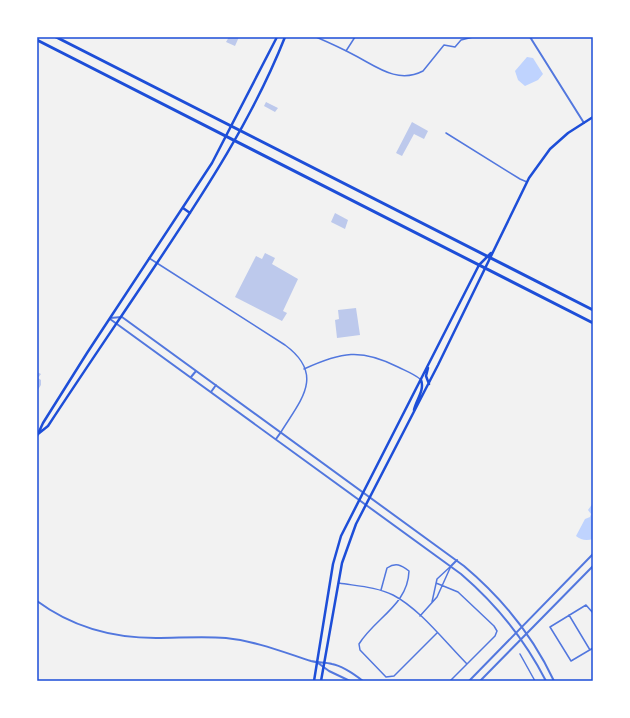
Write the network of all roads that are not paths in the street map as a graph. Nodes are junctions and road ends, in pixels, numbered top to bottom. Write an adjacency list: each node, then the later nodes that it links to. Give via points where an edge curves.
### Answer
1 (56, 37): 8 (highway)
2 (277, 37): 13 (main road)
3 (285, 37): 14 (main road)
4 (316, 37): 10 (street)
5 (354, 37): 10 (street)
6 (473, 37): 10 (street, via 461,40 455,47 444,45 422,71 411,75 381,71)
7 (530, 37): 12 (street)
8 (62, 38): 13 (highway)
9 (37, 40): 16 (highway)
10 (346, 51)
11 (593, 117): 12 (main road)
12 (584, 123): 18 (main road, via 550,149)
13 (231, 126): 14 (highway); 16 (main road)
14 (240, 130): 17 (main road); 21 (highway)
15 (446, 133): 18 (street)
16 (226, 136): 17 (highway); 19 (main road)
17 (234, 141): 20 (main road); 24 (highway)
18 (526, 182): 21 (main road)
19 (183, 208): 20 (main road); 22 (main road)
20 (190, 213): 23 (main road)
21 (488, 257): 24 (main road); 25 (main road); 26 (highway)
22 (149, 258): 23 (street); 28 (main road)
23 (158, 263): 27 (main road); 32 (street, via 286,346 298,357)
24 (479, 265): 25 (highway); 31 (main road)
25 (486, 269): 29 (highway); 36 (main road)
26 (593, 310)
27 (122, 317): 28 (street); 30 (main road); 33 (street)
28 (109, 318): 30 (street); 41 (main road)
29 (593, 323)
30 (117, 324): 34 (street); 41 (main road, via 48,426)
31 (428, 365): 35 (main road); 36 (main road, via 426,376)
32 (304, 368): 35 (street, via 346,355 362,354 378,357); 40 (street, via 305,394)
33 (196, 371): 34 (street); 37 (street)
34 (191, 377): 38 (street)
35 (421, 380): 39 (main road, via 422,388); 43 (main road)
36 (429, 384): 39 (main road)
37 (216, 385): 38 (street); 40 (street)
38 (211, 392): 42 (street)
39 (413, 415): 44 (main road)
40 (281, 432): 42 (street); 43 (street)
41 (37, 435)
42 (276, 439): 45 (street)
43 (363, 493): 44 (street); 45 (main road)
44 (370, 498): 46 (main road); 47 (street)
45 (360, 500): 46 (street); 71 (main road, via 344,530 336,553)
46 (367, 505): 48 (street); 53 (main road, via 347,546)
47 (401, 522): 48 (street); 50 (street)
48 (397, 527): 51 (street)
49 (593, 554): 63 (street)
50 (457, 560): 51 (street); 63 (street, via 491,590)
51 (451, 566): 54 (street, via 440,575); 55 (street); 65 (street, via 487,598)
52 (593, 566): 66 (street)
53 (338, 583): 56 (street); 72 (main road)
54 (436, 583): 55 (street); 59 (street)
55 (442, 585): 59 (street); 73 (street, via 467,599 497,632)
56 (381, 590): 57 (street); 57 (street, via 387,568 393,564 400,565 409,571 409,582)
57 (400, 600): 62 (street); 64 (street, via 359,644 360,650 386,677 394,676)
58 (37, 601): 71 (street, via 74,623 112,634 237,640)
59 (432, 604): 62 (street)
60 (593, 613): 61 (street, via 586,605)
61 (569, 615): 69 (street); 69 (street, via 550,627 571,661)
62 (420, 616): 64 (street)
63 (522, 627): 65 (street); 66 (street)
64 (437, 633): 73 (street)
65 (516, 633): 67 (street); 80 (street)
66 (526, 633): 67 (street); 84 (street)
67 (521, 639): 81 (street); 83 (street)
68 (593, 648): 69 (street)
69 (590, 650)
70 (520, 654): 82 (street)
71 (317, 662): 72 (street); 74 (street); 75 (main road)
72 (325, 663): 74 (main road); 78 (street, via 337,665)
73 (467, 664): 79 (street)
74 (324, 668): 76 (main road); 77 (street)
75 (314, 681)
76 (321, 681)
77 (350, 681)
78 (363, 681)
79 (450, 681)
80 (469, 681)
81 (480, 681)
82 (535, 681)
83 (546, 681)
84 (554, 681)

